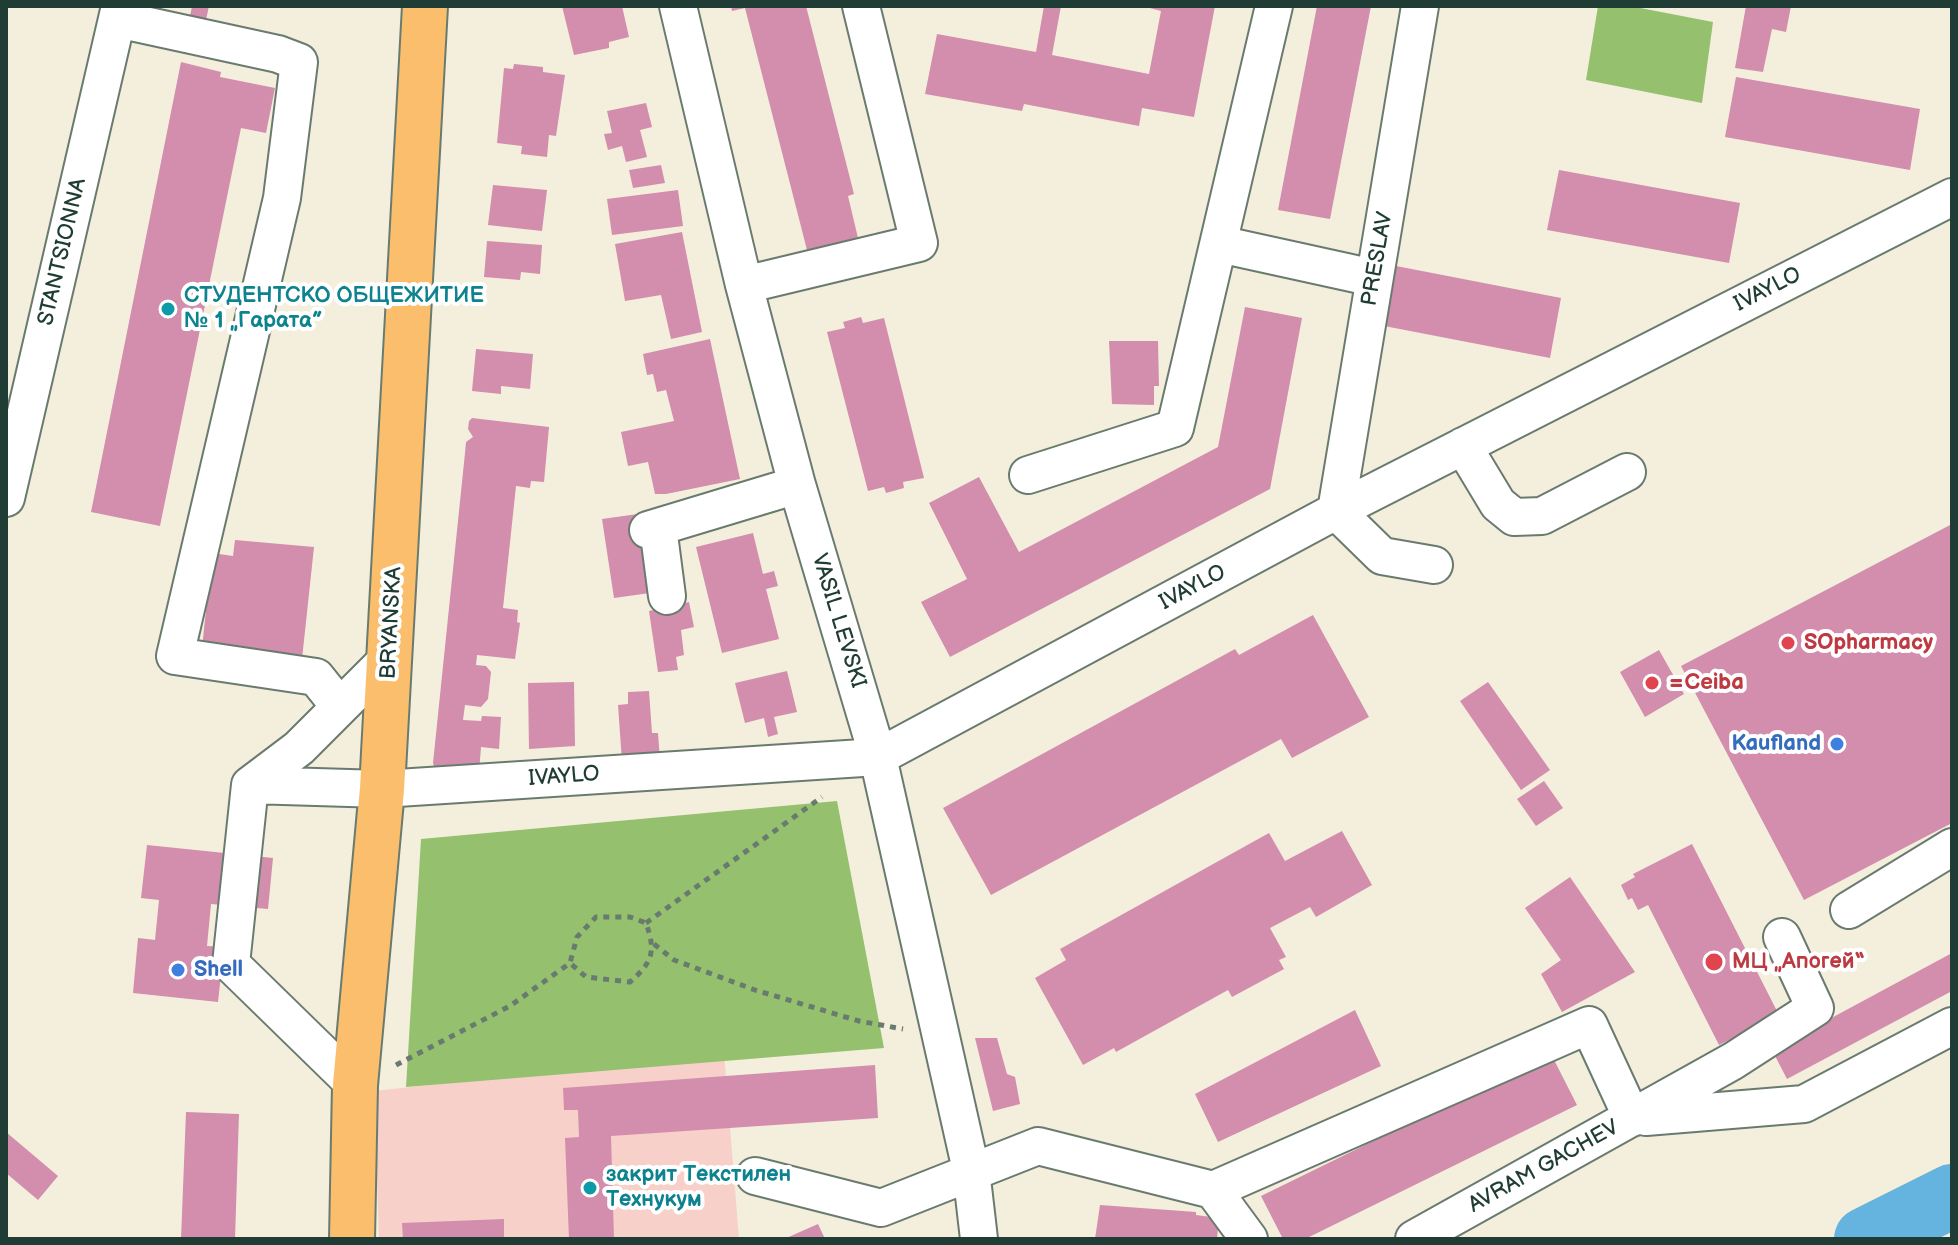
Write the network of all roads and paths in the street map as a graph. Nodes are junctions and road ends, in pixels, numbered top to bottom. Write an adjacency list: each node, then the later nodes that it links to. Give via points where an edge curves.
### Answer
1 (425, 6): 19 (main road, BRYANSKA)
2 (678, 6): 10 (street, VASIL LEVSKI)
3 (861, 6): 10 (street, via 919,243)
4 (1274, 6): 8 (street)
5 (1420, 6): 9 (street, PRESLAV)
6 (118, 12): 15 (street, STANTSIONNA); 20 (street, via 299,62 282,198 175,656 316,677)
7 (1952, 197): 11 (street, IVAYLO)
8 (1219, 244): 9 (street); 13 (street, via 1175,428)
9 (1374, 278): 16 (street, PRESLAV)
10 (744, 285): 14 (street, VASIL LEVSKI)
11 (1463, 446): 12 (street, via 1498,504 1514,517 1542,516); 16 (street, IVAYLO)
12 (1627, 472)
13 (1028, 475)
14 (797, 485): 18 (street, via 653,528); 21 (street, VASIL LEVSKI)
15 (6, 498)
16 (1336, 511): 17 (street, via 1382,556); 21 (street, IVAYLO)
17 (1434, 565)
18 (667, 596)
19 (391, 656): 20 (street); 23 (main road, BRYANSKA)
20 (340, 707): 22 (street, via 299,748)
21 (878, 757): 23 (street, IVAYLO); 32 (street, VASIL LEVSKI)
22 (250, 785): 23 (street, IVAYLO); 33 (street, via 231,964)
23 (382, 789): 33 (main road, BRYANSKA)
24 (827, 794): 27 (path)
25 (1952, 847): 26 (street)
26 (1849, 910)
27 (646, 923): 29 (path); 30 (path, via 630,917 596,917 577,937)
28 (1782, 937): 34 (street, AVRAM GACHEV, via 1815,1008)
29 (654, 944): 30 (path, via 646,968 630,982 586,977); 32 (path, via 674,960 755,990 859,1021 910,1031)
30 (570, 963): 33 (path, via 510,1006)
31 (1952, 1026): 34 (street, via 1804,1104)
32 (940, 1030): 35 (street, VASIL LEVSKI)
33 (355, 1085): 39 (main road, BRYANSKA)
34 (1632, 1118): 37 (street, via 1589,1025); 42 (street, AVRAM GACHEV)
35 (971, 1170): 37 (street, via 1038,1146); 38 (street); 40 (street, VASIL LEVSKI)
36 (755, 1176): 38 (street)
37 (1213, 1190): 41 (street)
38 (883, 1223)
39 (352, 1239)
40 (979, 1239)
41 (1249, 1239)
42 (1414, 1239)

